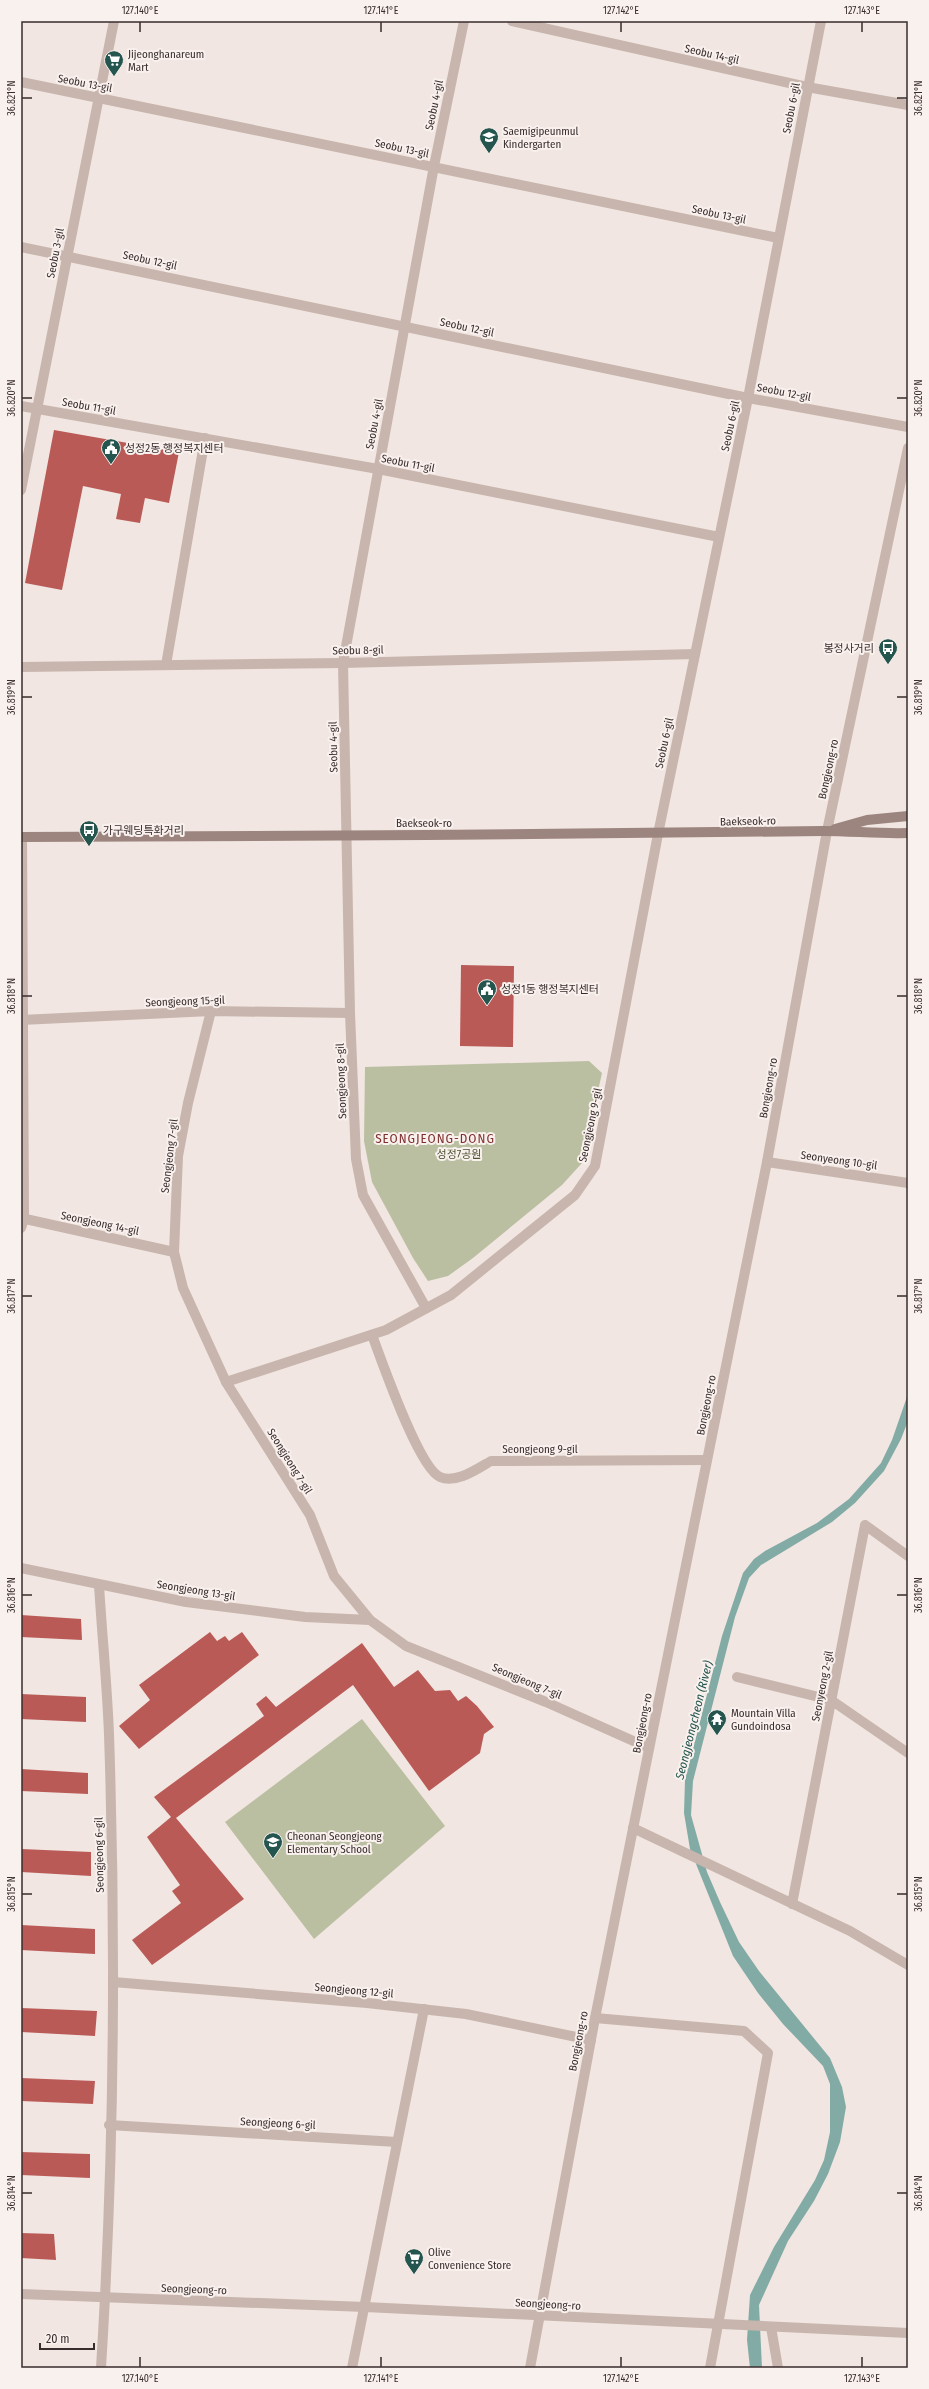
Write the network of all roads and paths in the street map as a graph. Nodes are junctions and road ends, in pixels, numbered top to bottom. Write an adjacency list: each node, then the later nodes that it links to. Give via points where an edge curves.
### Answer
1 (114, 21): 7 (street, Seobu 3-gil)
2 (464, 21): 9 (street, Seobu 4-gil)
3 (512, 21): 6 (street, Seobu 14-gil)
4 (820, 21): 6 (street, Seobu 6-gil)
5 (21, 82): 7 (street, Seobu 13-gil)
6 (807, 87): 8 (street, Seobu 14-gil); 10 (street, Seobu 6-gil)
7 (98, 98): 9 (street, Seobu 13-gil); 12 (street, Seobu 3-gil)
8 (908, 105)
9 (434, 166): 10 (street, Seobu 13-gil); 13 (street, Seobu 4-gil)
10 (778, 238): 14 (street, Seobu 6-gil)
11 (21, 246): 12 (street, Seobu 12-gil)
12 (67, 255): 13 (street, Seobu 12-gil); 16 (street, Seobu 3-gil)
13 (404, 326): 14 (street, Seobu 12-gil); 20 (street, Seobu 4-gil)
14 (748, 398): 17 (street, Seobu 12-gil); 22 (street, Seobu 6-gil)
15 (21, 406): 16 (street, Seobu 11-gil)
16 (37, 409): 18 (street, Seobu 11-gil); 21 (street, Seobu 3-gil)
17 (908, 427)
18 (204, 438): 20 (street, Seobu 11-gil); 25 (street)
19 (908, 448): 28 (street, Bongjeong-ro)
20 (378, 469): 22 (street, Seobu 11-gil); 24 (street, Seobu 4-gil)
21 (21, 490)
22 (719, 537): 23 (street, Seobu 6-gil)
23 (695, 654): 24 (street, Seobu 8-gil); 30 (street, Seobu 6-gil)
24 (343, 663): 25 (street, Seobu 8-gil); 31 (street, Seobu 4-gil)
25 (166, 665): 26 (street, Seobu 8-gil)
26 (21, 667)
27 (908, 816): 28 (main road, Baekseok-ro, via 867,820)
28 (827, 831): 29 (main road, Baekseok-ro, via 866,834); 30 (main road, Baekseok-ro); 36 (street, Bongjeong-ro)
29 (908, 833)
30 (658, 834): 31 (main road, Baekseok-ro); 40 (street, Seongjeong 9-gil, via 595,1166 575,1195 451,1295)
31 (347, 835): 32 (main road, Baekseok-ro); 34 (street, Seongjeong 8-gil)
32 (22, 837): 35 (street)
33 (211, 1011): 34 (street, Seongjeong 15-gil); 35 (street, Seongjeong 15-gil); 39 (street, Seongjeong 7-gil, via 188,1103 178,1156)
34 (350, 1013): 40 (street, Seongjeong 8-gil, via 356,1159 363,1195)
35 (22, 1020): 38 (street)
36 (767, 1162): 37 (street, Seonyeong 10-gil); 43 (street, Bongjeong-ro)
37 (908, 1183)
38 (22, 1221): 39 (street, Seongjeong 14-gil)
39 (174, 1252): 42 (street, Seongjeong 7-gil, via 183,1288)
40 (426, 1308): 41 (street, Seongjeong 9-gil)
41 (372, 1335): 42 (street, Seongjeong 9-gil); 43 (street, Seongjeong 9-gil, via 417,1447 432,1472 441,1478 461,1477 491,1461)
42 (226, 1382): 47 (street, Seongjeong 7-gil, via 310,1516 334,1576)
43 (707, 1460): 50 (street, Bongjeong-ro)
44 (908, 1556): 49 (street, Seonyeong 2-gil, via 865,1525)
45 (21, 1568): 46 (street, Seongjeong 13-gil)
46 (99, 1585): 47 (street, Seongjeong 13-gil, via 186,1602 305,1617); 55 (street, Seongjeong 6-gil, via 109,1733)
47 (370, 1620): 50 (street, Seongjeong 7-gil, via 406,1646 470,1670)
48 (737, 1677): 49 (street)
49 (831, 1700): 51 (street); 53 (street, Seonyeong 2-gil)
50 (649, 1748): 52 (street, Bongjeong-ro)
51 (908, 1753)
52 (633, 1828): 53 (street); 57 (street, Bongjeong-ro)
53 (792, 1904): 54 (street, via 850,1931)
54 (908, 1965)
55 (113, 1982): 56 (street, Seongjeong 12-gil); 59 (street, Seongjeong 6-gil)
56 (424, 2009): 58 (street, Seongjeong 12-gil, via 466,2014); 60 (street)
57 (595, 2018): 58 (street, Bongjeong-ro); 65 (street, via 744,2031 768,2053)
58 (590, 2040): 64 (street, Bongjeong-ro)
59 (110, 2125): 60 (street, Seongjeong 6-gil); 62 (street, Seongjeong 6-gil)
60 (397, 2142): 63 (street)
61 (21, 2294): 62 (street, Seongjeong-ro)
62 (105, 2298): 63 (street, Seongjeong-ro); 68 (street, Seongjeong 6-gil)
63 (365, 2307): 64 (street, Seongjeong-ro); 69 (street)
64 (541, 2316): 65 (street, Seongjeong-ro); 70 (street, Bongjeong-ro)
65 (719, 2324): 66 (street, Seongjeong-ro); 71 (street)
66 (769, 2326): 67 (street); 72 (street)
67 (908, 2333)
68 (101, 2368)
69 (352, 2368)
70 (530, 2368)
71 (710, 2368)
72 (778, 2368)

